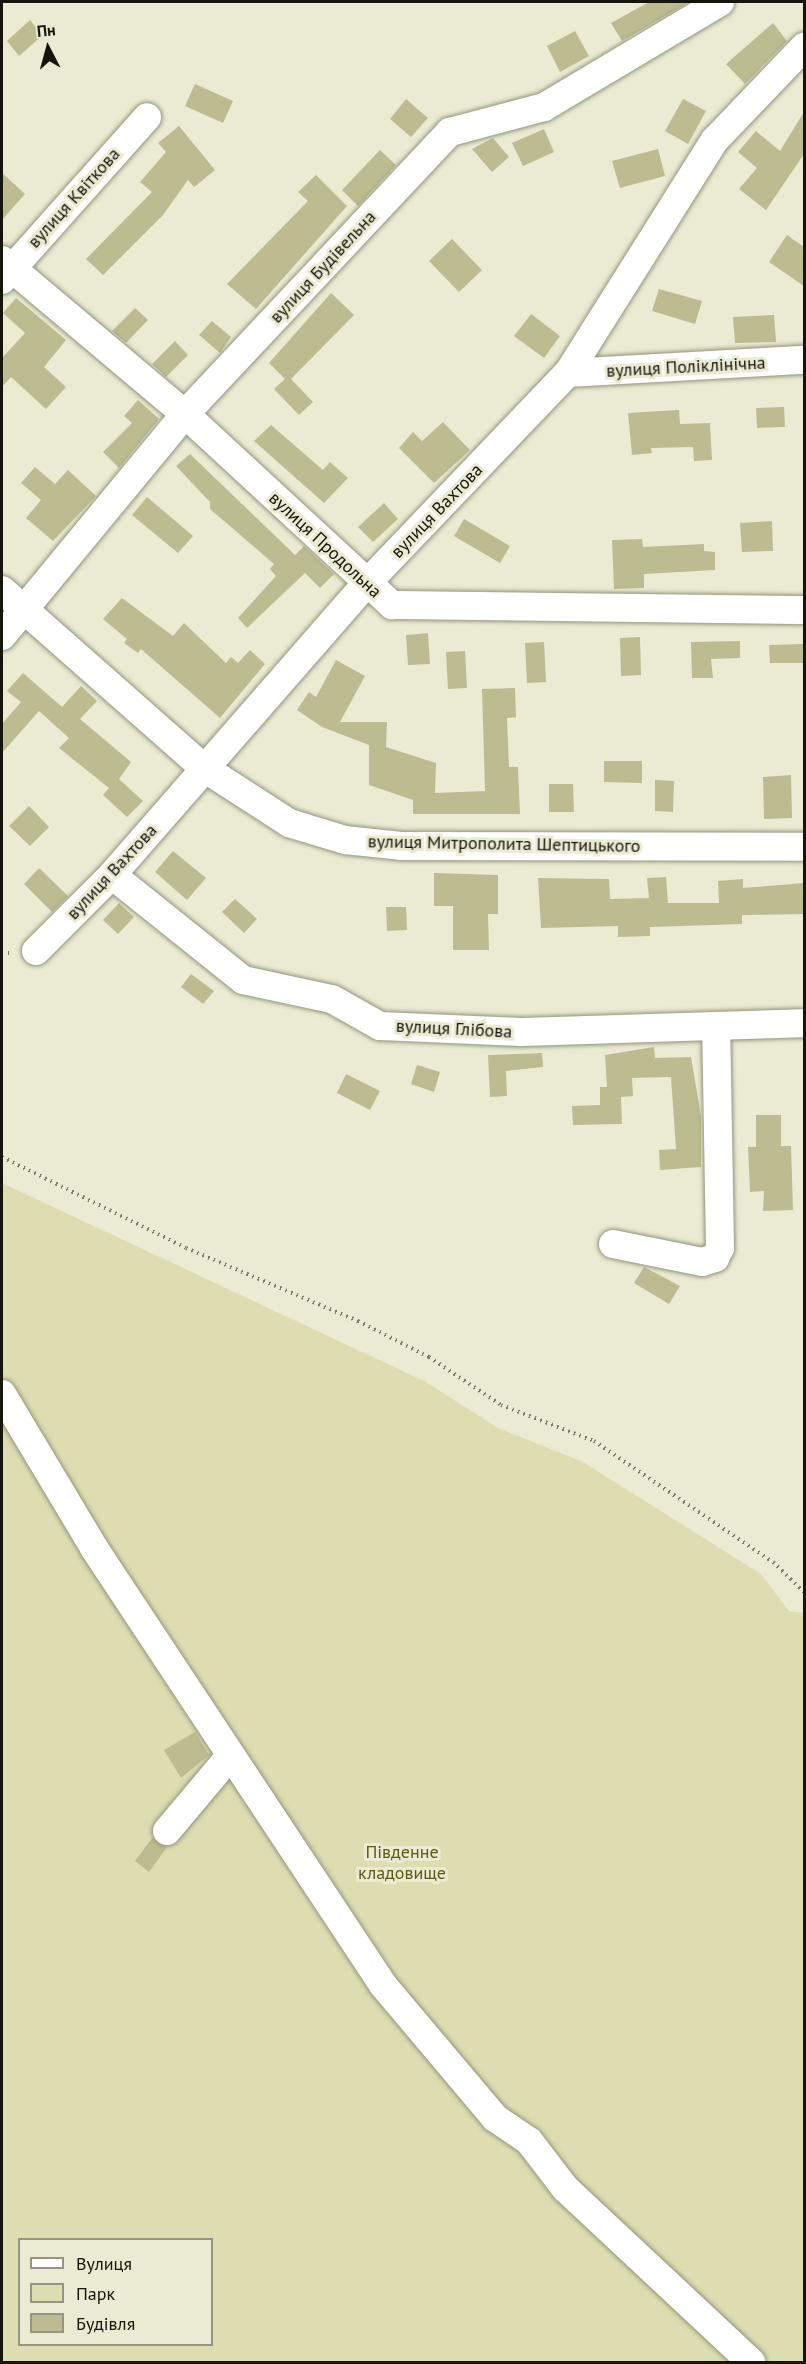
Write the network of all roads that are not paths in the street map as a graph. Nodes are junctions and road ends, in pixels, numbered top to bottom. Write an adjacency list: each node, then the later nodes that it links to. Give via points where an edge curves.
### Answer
1 (720, 2): 7 (street, вулиця Будівельна, via 544,107 450,132)
2 (804, 46): 6 (street, вулиця Вахтова, via 715,140)
3 (147, 117): 4 (street, вулиця Квіткова)
4 (5, 269): 7 (street, вулиця Продольна)
5 (804, 360): 6 (street, вулиця Поліклінічна)
6 (568, 373): 8 (street, вулиця Вахтова)
7 (185, 414): 8 (street, вулиця Продольна); 10 (street, вулиця Будівельна)
8 (367, 583): 11 (street, вулиця Продольна, via 392,605 406,608); 13 (street, вулиця Вахтова)
9 (2, 590): 10 (street, вулиця Митрополита Шептицького)
10 (25, 610): 12 (street, вулиця Будівельна); 13 (street, вулиця Митрополита Шептицького)
11 (804, 610)
12 (2, 636)
13 (204, 768): 14 (street, вулиця Митрополита Шептицького, via 289,823 345,840 471,847); 15 (street, вулиця Вахтова)
14 (804, 847)
15 (112, 875): 16 (street, вулиця Вахтова); 18 (street, вулиця Глібова, via 243,980 332,999 380,1026 521,1032)
16 (36, 951)
17 (804, 1023): 18 (street, вулиця Глібова)
18 (716, 1026): 19 (street, via 720,1248 715,1258 702,1262)
19 (613, 1244)
20 (2, 1394): 21 (street)
21 (229, 1757): 22 (street); 23 (street, via 383,1985 495,2118 529,2140 565,2188)
22 (167, 1831)
23 (751, 2362)

